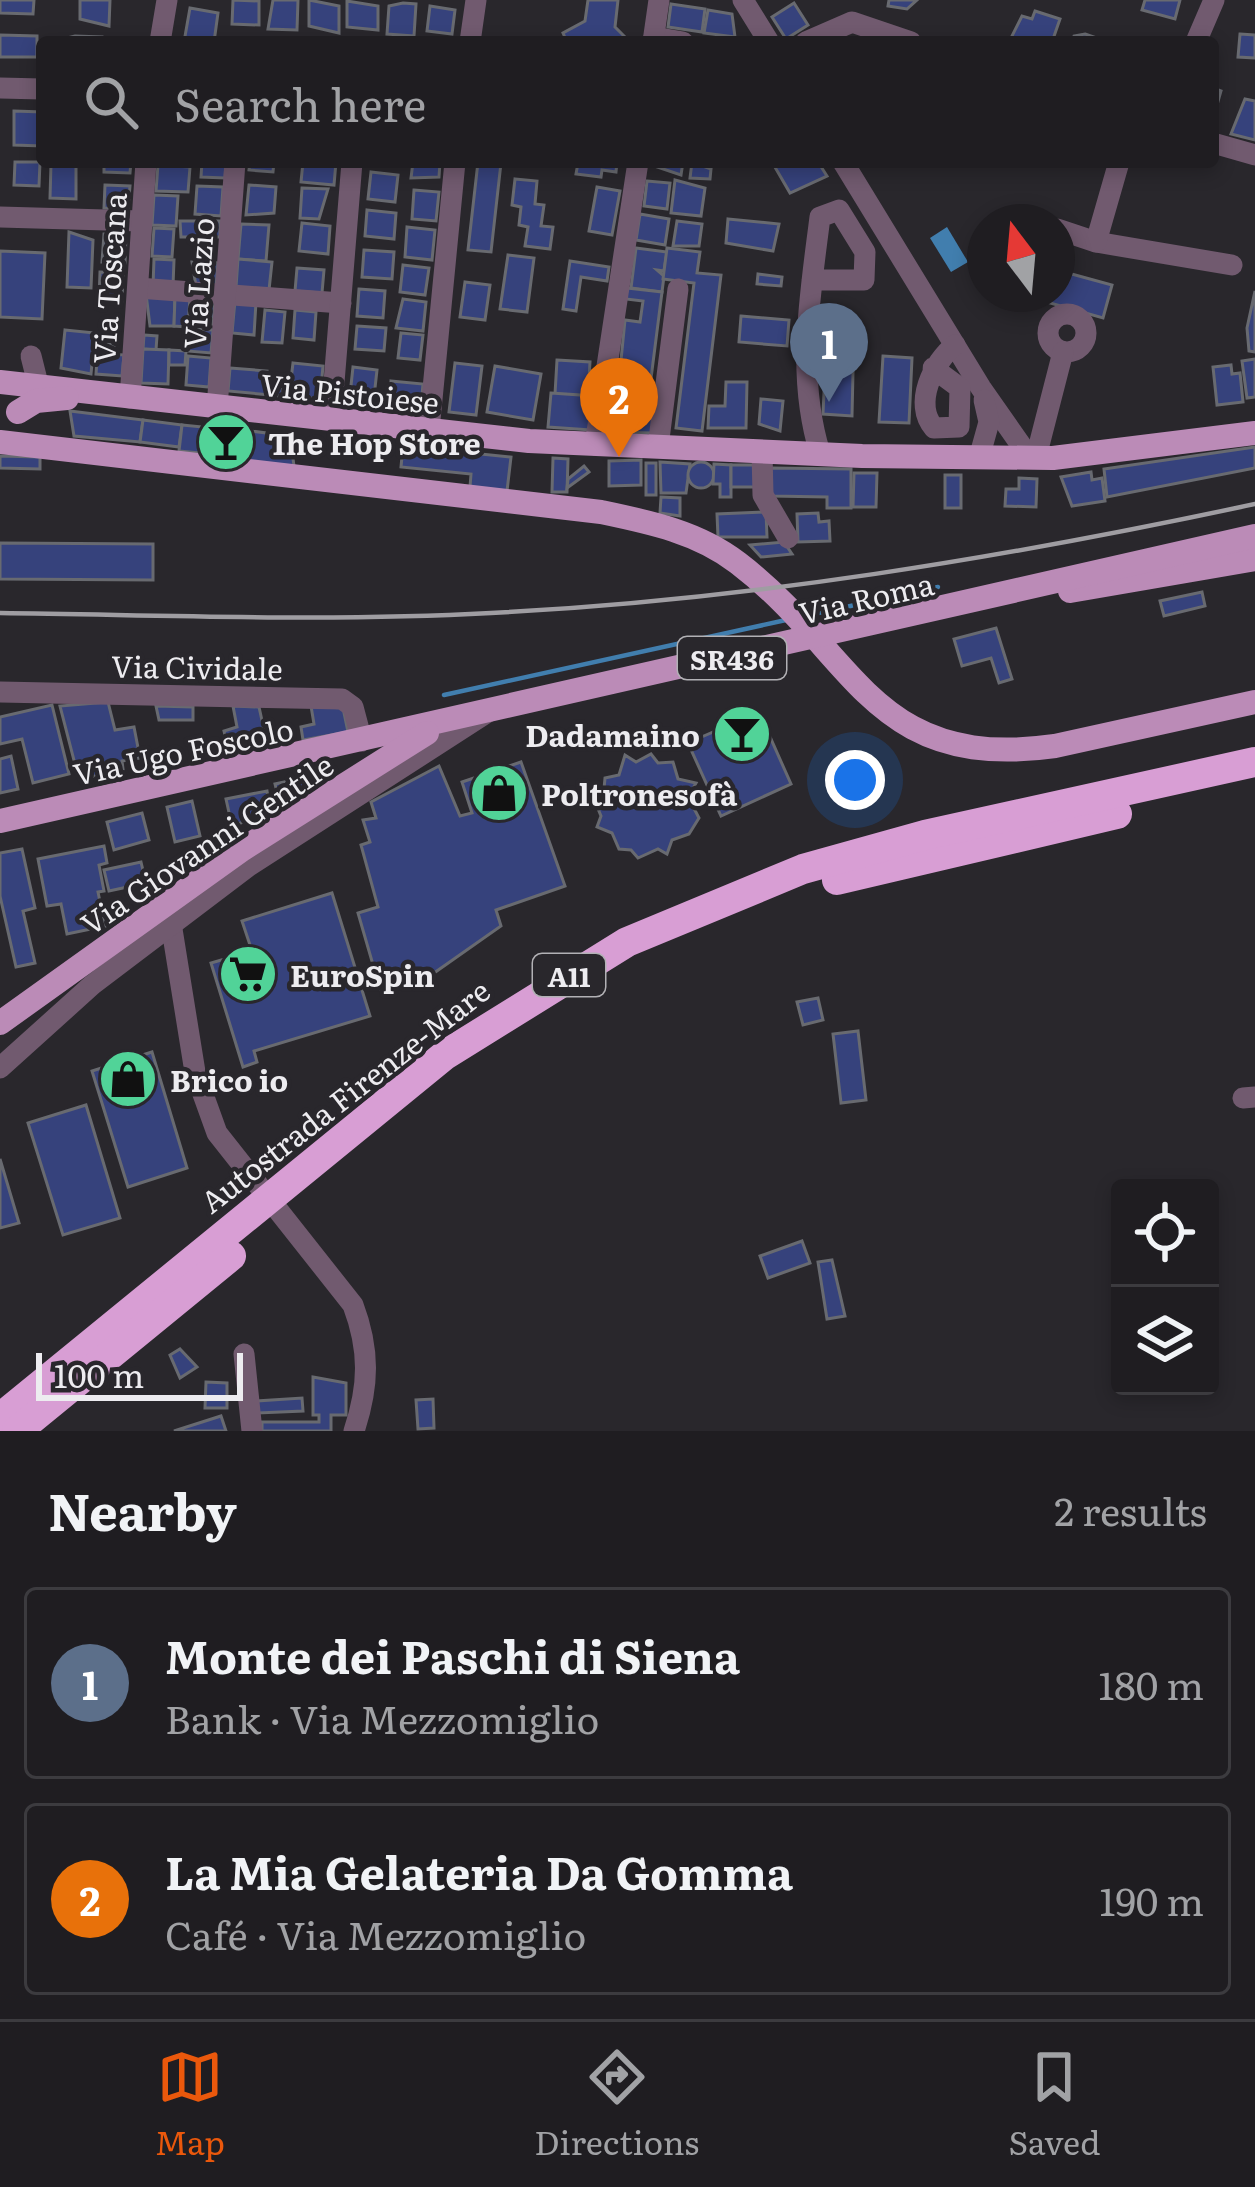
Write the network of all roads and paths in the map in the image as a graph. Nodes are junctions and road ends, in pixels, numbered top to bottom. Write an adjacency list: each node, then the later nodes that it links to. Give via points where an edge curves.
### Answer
1 (167, 0): 6 (street)
2 (476, 0): 7 (street)
3 (659, 0): 8 (street)
4 (743, 0): 9 (street)
5 (1214, 0): 12 (street)
6 (161, 36)
7 (471, 36)
8 (653, 36)
9 (765, 36)
10 (820, 36): 11 (street, via 852,22)
11 (893, 36)
12 (1199, 36)
13 (0, 88): 14 (street)
14 (36, 89)
15 (1219, 145): 16 (street)
16 (1255, 155)
17 (145, 168): 25 (street, Via Toscana)
18 (235, 168): 34 (street, Via Lazio)
19 (351, 168): 35 (street)
20 (454, 168): 47 (street)
21 (637, 168): 49 (street)
22 (847, 168): 26 (street)
23 (1118, 168): 29 (street)
24 (0, 217): 25 (street)
25 (141, 221): 32 (street, Via Toscana)
26 (882, 227): 28 (street); 36 (street)
27 (1075, 235): 29 (street)
28 (859, 240): 31 (street, via 866,260 861,284); 31 (street, via 838,210 825,212)
29 (1096, 242): 30 (street)
30 (1232, 265)
31 (812, 280): 43 (street)
32 (138, 288): 34 (street); 42 (street, Via Toscana)
33 (678, 289): 50 (street)
34 (226, 294): 35 (street); 44 (street, Via Lazio)
35 (340, 303): 46 (street)
36 (955, 345): 39 (street); 41 (street)
37 (1063, 352): 54 (street)
38 (31, 356): 45 (street)
39 (933, 368)
40 (0, 384): 45 (main road)
41 (981, 388): 54 (street); 55 (street, via 988,422)
42 (130, 398): 44 (main road, Via Pistoiese); 45 (main road, Via Pistoiese, via 100,395)
43 (806, 398): 52 (street); 53 (street)
44 (217, 408): 46 (main road, Via Pistoiese)
45 (17, 416): 65 (main road, via 62,448 601,512 679,531 736,560 878,706 925,734 1022,751)
46 (331, 419): 47 (main road, Via Pistoiese)
47 (429, 430): 49 (main road, Via Pistoiese)
48 (1255, 433): 54 (main road, Via Pistoiese)
49 (595, 445): 50 (main road, Via Pistoiese)
50 (658, 447): 51 (main road, Via Pistoiese)
51 (762, 452): 52 (main road, Via Pistoiese); 57 (street, via 763,495)
52 (789, 452): 53 (main road, Via Pistoiese)
53 (820, 453): 55 (main road, Via Pistoiese)
54 (1034, 457): 55 (main road, Via Pistoiese)
55 (979, 458)
56 (1255, 536): 59 (main road, Via Roma / SR436)
57 (788, 538)
58 (1247, 563): 59 (main road, Via Roma / SR436)
59 (972, 603): 62 (main road, Via Roma / SR436)
60 (0, 692): 66 (street, Via Cividale, via 342,699 353,707)
61 (1255, 702): 65 (main road)
62 (492, 710): 64 (main road, Via Roma / SR436); 72 (street, Via Roma)
63 (1255, 712): 65 (main road)
64 (449, 718): 66 (main road, Via Ugo Foscolo); 70 (main road, Via Giovanni Gentile)
65 (1134, 731)
66 (362, 741): 67 (main road, Via Ugo Foscolo)
67 (325, 749): 70 (main road); 71 (main road, Via Ugo Foscolo)
68 (1255, 762): 76 (highway, Autostrada Firenze-Mare / A11, via 803,869 627,942 445,1055)
69 (1255, 782): 77 (highway, Autostrada Firenze-Mare / A11, via 811,886 640,959 455,1072)
70 (344, 785): 73 (main road, Via Giovanni Gentile)
71 (0, 821)
72 (171, 923): 74 (street, Via Roma); 79 (street, via 195,1072 218,1132 353,1305 363,1330 367,1391)
73 (0, 1024)
74 (0, 1068)
75 (244, 1354): 78 (street)
76 (0, 1418)
77 (17, 1431)
78 (252, 1431)
79 (355, 1431)

